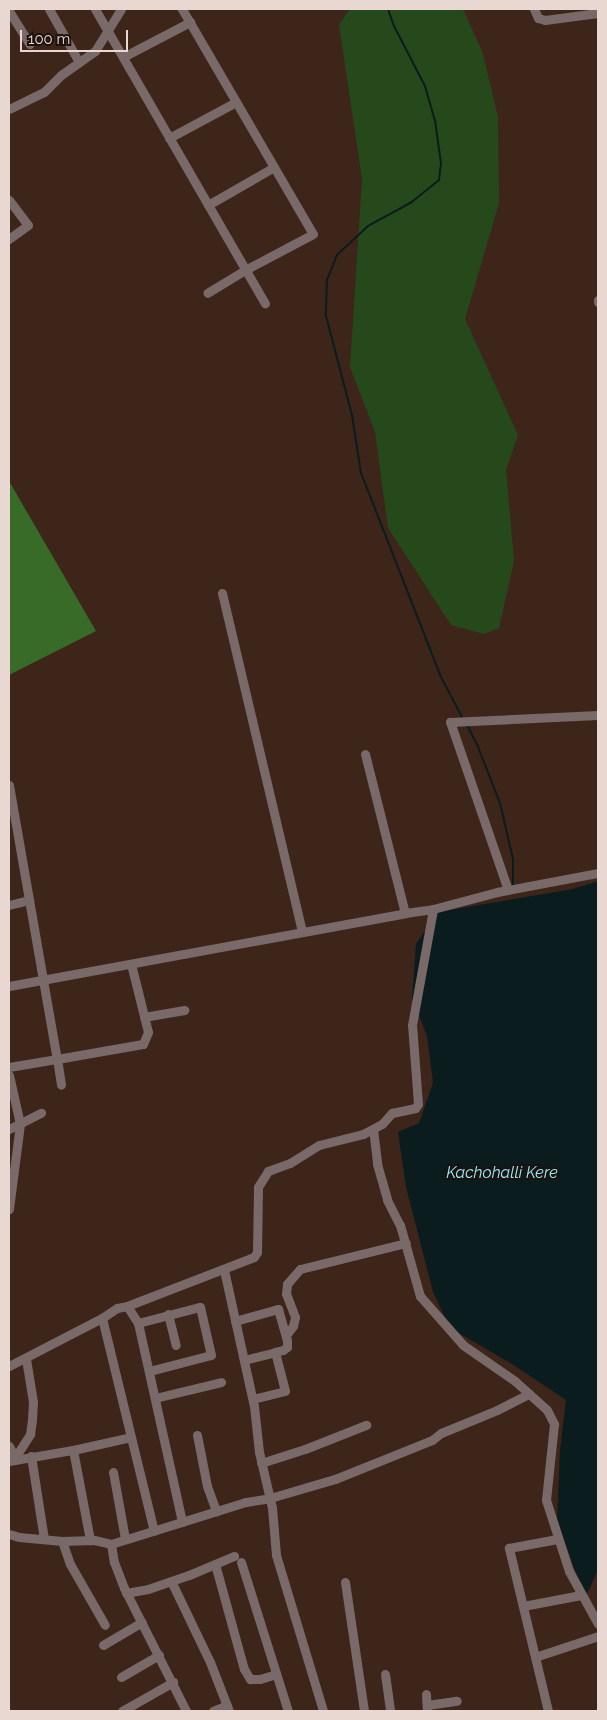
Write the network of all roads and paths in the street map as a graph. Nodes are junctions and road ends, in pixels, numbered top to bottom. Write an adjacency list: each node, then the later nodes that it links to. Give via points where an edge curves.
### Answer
1 (49, 9): 12 (street)
2 (95, 9): 9 (street)
3 (122, 9): 9 (street)
4 (182, 9): 8 (street)
5 (534, 9): 7 (street, via 538,18 545,20)
6 (9, 11): 10 (street)
7 (598, 13)
8 (190, 22): 11 (street); 13 (street)
9 (109, 32): 11 (street); 12 (street, via 95,51)
10 (30, 44)
11 (123, 57): 15 (street)
12 (79, 62): 14 (street, via 44,92)
13 (236, 102): 15 (street); 16 (street)
14 (9, 109)
15 (169, 138): 18 (street)
16 (274, 167): 18 (street); 20 (street, via 313,234)
17 (9, 202): 19 (street, via 28,224)
18 (208, 205): 20 (street)
19 (9, 239)
20 (245, 270): 21 (street); 22 (street)
21 (207, 293)
22 (265, 304)
23 (222, 593): 33 (street)
24 (598, 715): 28 (street, via 450,722)
25 (365, 754): 32 (street)
26 (9, 785): 29 (street)
27 (598, 873): 28 (street)
28 (508, 890): 31 (street)
29 (29, 900): 30 (street); 35 (street)
30 (9, 904)
31 (433, 909): 32 (street); 46 (street, via 412,1025 418,1104 415,1108 392,1113)
32 (405, 913): 33 (street)
33 (302, 932): 34 (street)
34 (131, 964): 35 (street); 38 (street)
35 (43, 980): 36 (street); 39 (street)
36 (9, 986)
37 (184, 1010): 38 (street)
38 (144, 1017): 39 (street, via 148,1032 143,1044)
39 (57, 1059): 40 (street); 42 (street)
40 (9, 1067)
41 (9, 1076): 44 (street)
42 (62, 1085)
43 (41, 1113): 44 (street)
44 (20, 1124): 45 (street); 47 (street)
45 (9, 1129)
46 (373, 1129): 48 (street, via 382,1182); 49 (street, via 319,1144 298,1159 268,1171 260,1180 256,1199 257,1252 254,1257)
47 (9, 1209)
48 (406, 1243): 55 (street, via 300,1269 287,1284 286,1294 295,1317); 63 (street, via 420,1296 426,1304 463,1345 515,1380)
49 (224, 1270): 50 (street); 53 (street)
50 (127, 1306): 52 (street, via 117,1308); 54 (street)
51 (168, 1314): 54 (street); 56 (street); 61 (street, via 200,1307 211,1355)
52 (102, 1318): 58 (street); 68 (street)
53 (235, 1321): 55 (street, via 278,1309); 59 (street)
54 (138, 1323): 61 (street)
55 (286, 1336): 57 (street, via 287,1346)
56 (176, 1345)
57 (275, 1352): 59 (street); 65 (street, via 288,1390)
58 (26, 1359): 60 (street); 72 (street, via 33,1402 32,1420 30,1434)
59 (244, 1360): 65 (street)
60 (9, 1366)
61 (149, 1371): 64 (street)
62 (221, 1382): 64 (street)
63 (529, 1394): 75 (street, via 394,1456); 81 (street, via 547,1410 554,1424 546,1500)
64 (155, 1398): 77 (street)
65 (252, 1399): 73 (street)
66 (366, 1425): 73 (street)
67 (197, 1435): 76 (street, via 207,1486)
68 (131, 1436): 70 (street); 78 (street)
69 (9, 1446): 72 (street)
70 (73, 1450): 71 (street); 82 (street)
71 (31, 1456): 72 (street); 80 (street)
72 (12, 1459)
73 (261, 1462): 75 (street)
74 (113, 1472): 83 (street)
75 (270, 1498): 76 (street); 113 (street, via 276,1555)
76 (216, 1511): 77 (street)
77 (182, 1522): 78 (street)
78 (154, 1531): 83 (street)
79 (9, 1534): 80 (street)
80 (44, 1539): 84 (street)
81 (557, 1539): 92 (street, via 568,1572); 93 (street, via 509,1548)
82 (90, 1540): 84 (street); 85 (street)
83 (126, 1540): 85 (street)
84 (62, 1541): 96 (street, via 70,1564)
85 (111, 1544): 91 (street)
86 (234, 1556): 88 (street)
87 (241, 1562): 101 (street)
88 (215, 1564): 89 (street); 101 (street, via 244,1670 250,1679)
89 (171, 1581): 91 (street); 107 (street)
90 (345, 1582): 114 (street)
91 (126, 1593): 94 (street)
92 (581, 1595): 93 (street); 95 (street)
93 (523, 1606): 100 (street)
94 (142, 1622): 98 (street); 99 (street)
95 (598, 1624)
96 (104, 1625)
97 (598, 1636): 100 (street)
98 (103, 1645)
99 (159, 1655): 103 (street); 104 (street)
100 (535, 1657): 116 (street)
101 (276, 1674): 112 (street)
102 (386, 1674): 115 (street)
103 (122, 1677)
104 (173, 1682): 109 (street); 110 (street)
105 (426, 1694): 108 (street)
106 (457, 1701): 108 (street)
107 (228, 1708): 111 (street)
108 (427, 1708)
109 (122, 1711)
110 (186, 1711)
111 (213, 1711)
112 (288, 1711)
113 (323, 1711)
114 (364, 1711)
115 (390, 1711)
116 (548, 1711)

